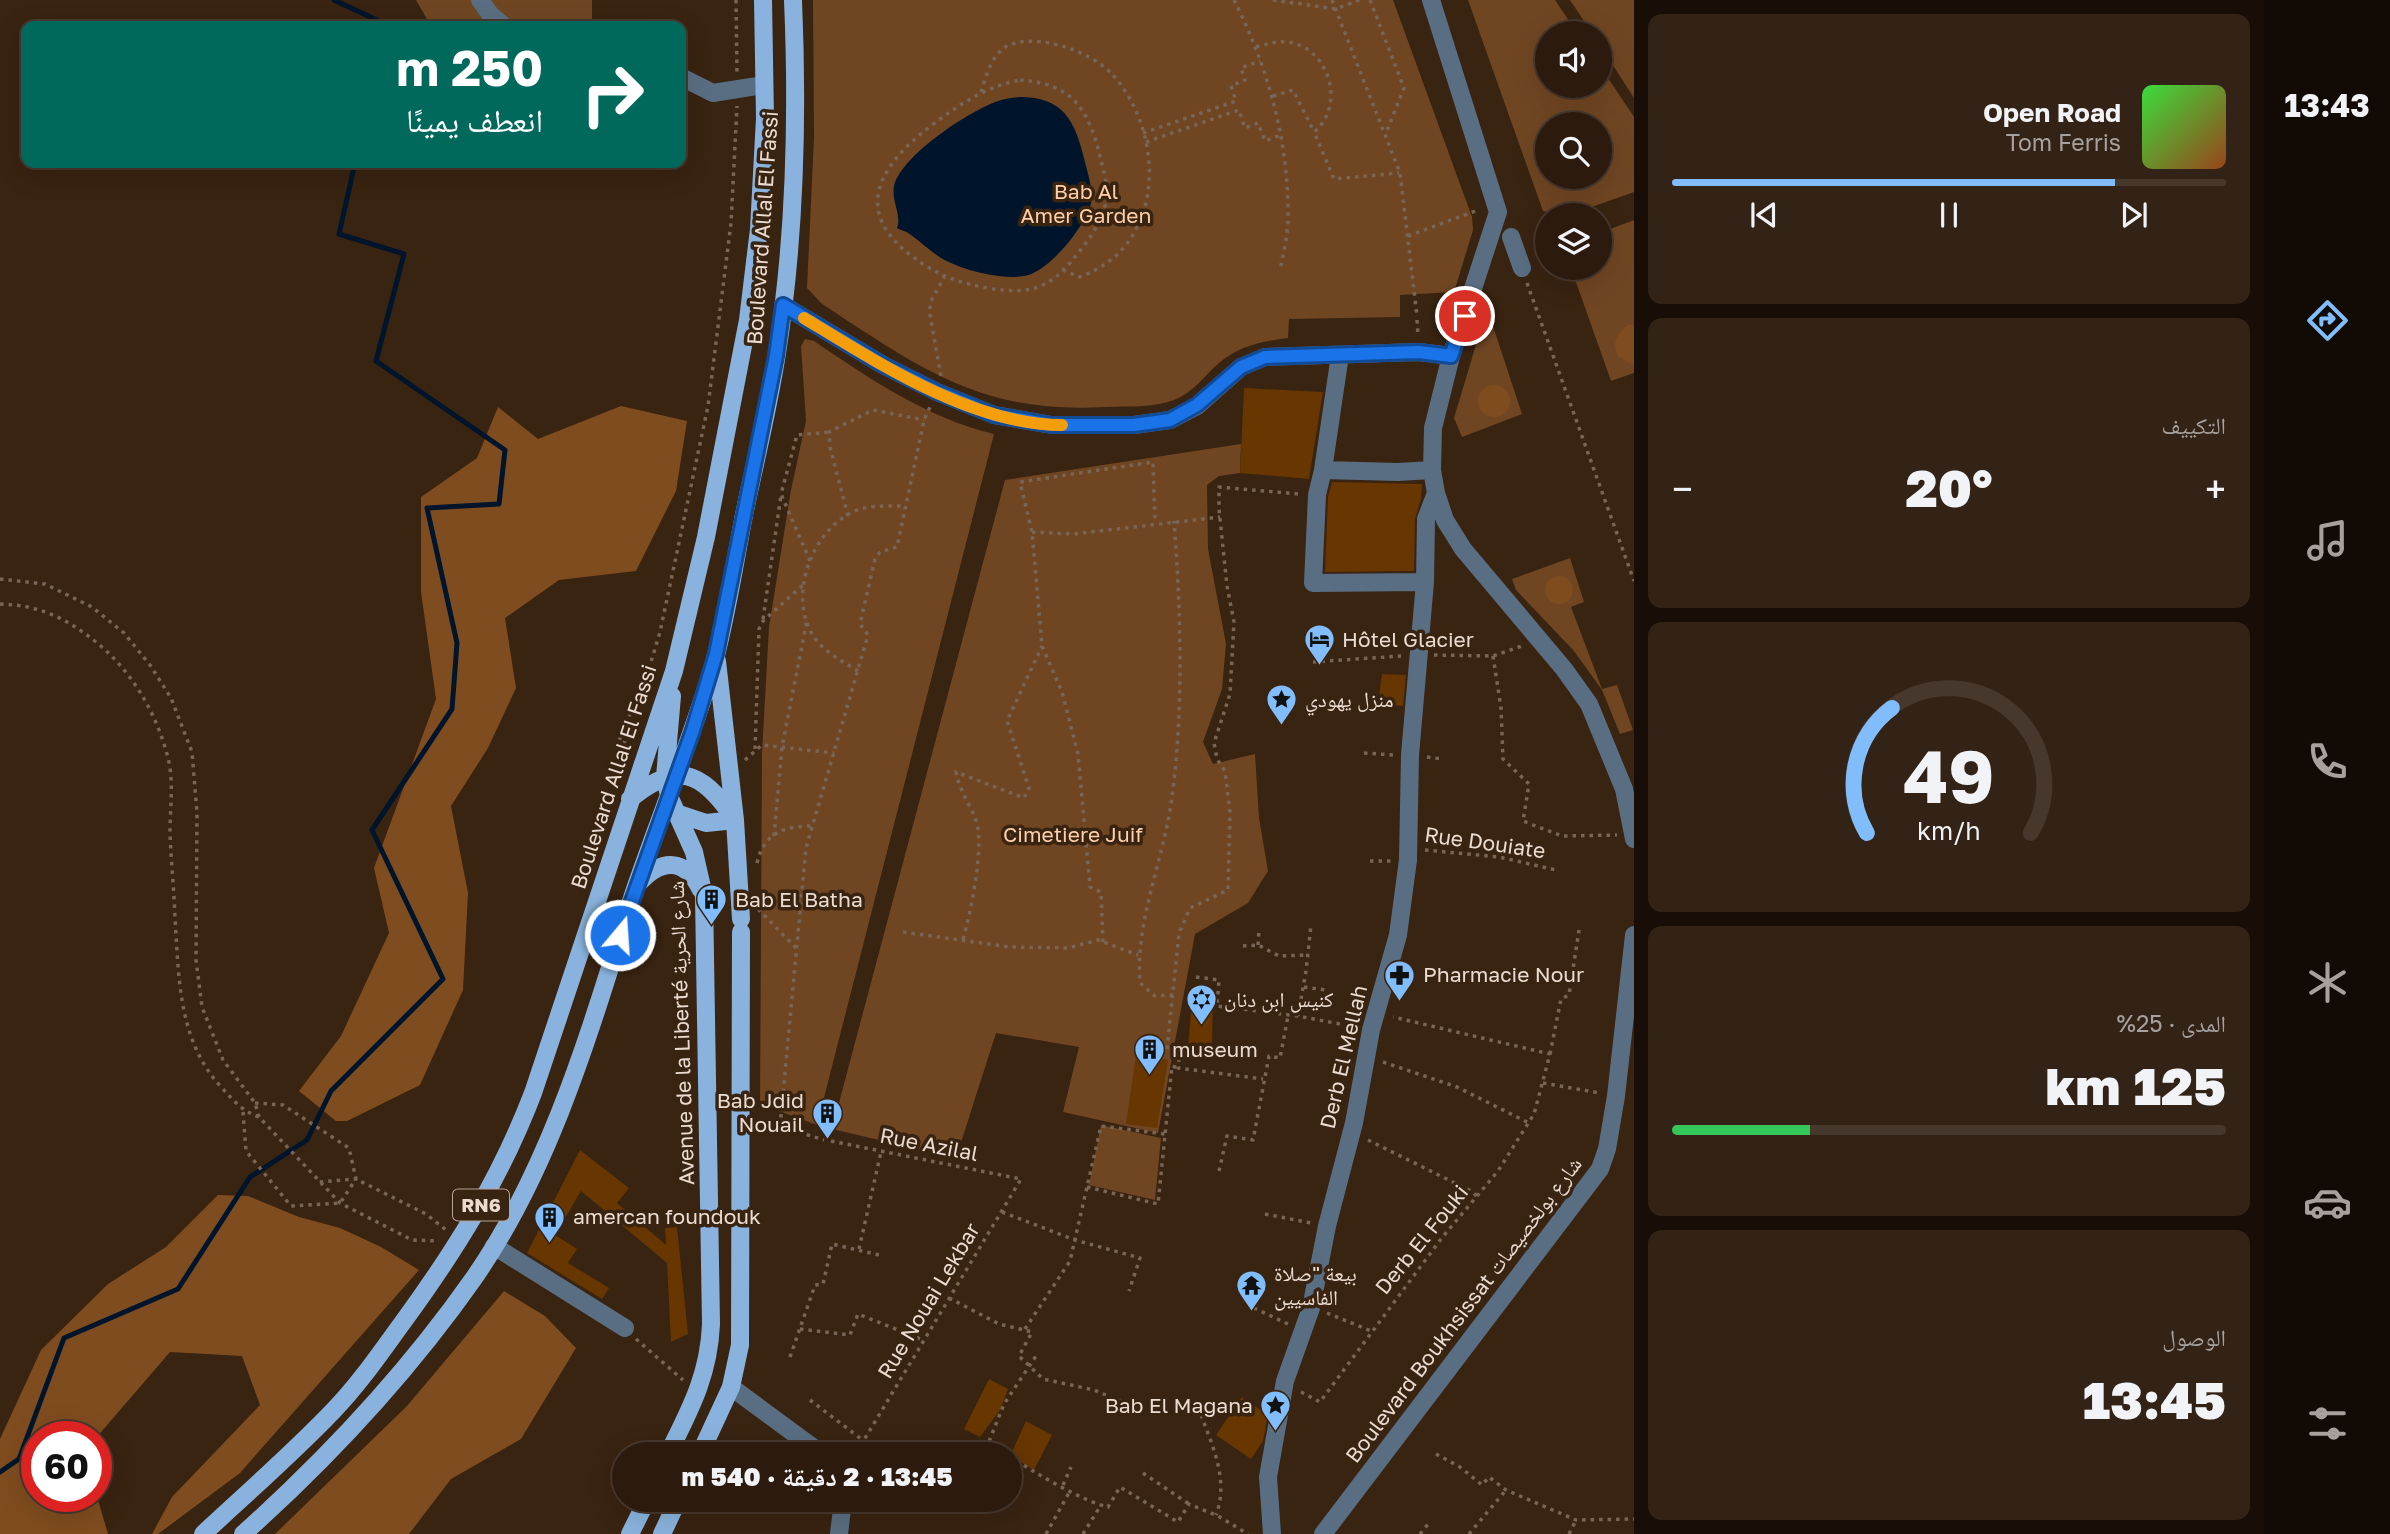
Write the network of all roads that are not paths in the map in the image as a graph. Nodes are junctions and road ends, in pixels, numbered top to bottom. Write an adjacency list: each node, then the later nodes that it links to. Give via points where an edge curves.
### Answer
1 (480, 0): 5 (street)
2 (763, 0): 7 (main road, Boulevard Allal El Fassi / RN6)
3 (793, 0): 10 (main road, Boulevard Allal El Fassi, via 794,121)
4 (1431, 0): 12 (street, via 1498,212)
5 (498, 21)
6 (686, 80): 7 (street, via 713,93)
7 (764, 85): 18 (main road, Boulevard Allal El Fassi / RN6, via 759,229 748,320 706,537)
8 (1511, 236): 9 (street)
9 (1522, 268)
10 (783, 305): 11 (street, via 937,392 994,415 1052,425 1134,425 1181,416 1255,360); 17 (main road, Boulevard Allal El Fassi)
11 (1340, 355): 12 (street, via 1419,352); 13 (street)
12 (1451, 356): 14 (street, via 1433,428)
13 (1323, 470): 14 (street); 16 (street, via 1317,495 1313,583)
14 (1432, 470): 15 (street)
15 (1436, 493): 16 (street, Derb El Mellah, via 1426,519); 24 (street, via 1445,520 1463,549 1577,686 1603,732 1624,789)
16 (1425, 582): 44 (street, Derb El Mellah, via 1409,765 1409,849 1398,935 1374,1022 1311,1308 1285,1381 1268,1477)
17 (716, 654): 19 (main road, Boulevard Allal El Fassi); 23 (main road)
18 (674, 671): 19 (main road, Avenue de la Liberté شارع الحرية); 21 (main road, Boulevard Allal El Fassi / RN6)
19 (671, 776): 20 (main road, Avenue de la Liberté شارع الحرية); 21 (main road); 23 (main road, via 704,783)
20 (670, 796): 22 (main road, Avenue de la Liberté شارع الحرية); 25 (main road, RN6)
21 (630, 799): 29 (main road, Boulevard Allal El Fassi / RN6, via 529,1104 494,1183)
22 (678, 814): 23 (main road, via 706,823); 26 (main road, Avenue de la Liberté شارع الحرية, via 694,852)
23 (735, 820): 32 (main road, via 741,926 740,1333)
24 (1634, 837)
25 (636, 886): 26 (main road, via 658,867 676,865 690,873); 28 (main road, RN6, via 545,1146)
26 (704, 896): 33 (main road, Avenue de la Liberté شارع الحرية, via 711,1338 702,1383)
27 (1634, 936): 45 (street, Boulevard Boukhsissat شارع بولخصيصات, via 1616,1096 1600,1169)
28 (494, 1246): 30 (main road, RN6); 31 (street)
29 (450, 1258): 30 (main road); 39 (main road, Boulevard Allal El Fassi / RN6, via 335,1409)
30 (474, 1278): 40 (main road, RN6, via 393,1385)
31 (625, 1328)
32 (731, 1387): 34 (main road); 35 (street)
33 (674, 1442)
34 (705, 1442)
35 (806, 1442)
36 (641, 1512): 41 (main road)
37 (672, 1512): 42 (main road)
38 (842, 1512): 43 (street)
39 (203, 1534)
40 (243, 1534)
41 (630, 1534)
42 (662, 1534)
43 (839, 1534)
44 (1272, 1534)
45 (1323, 1534)

